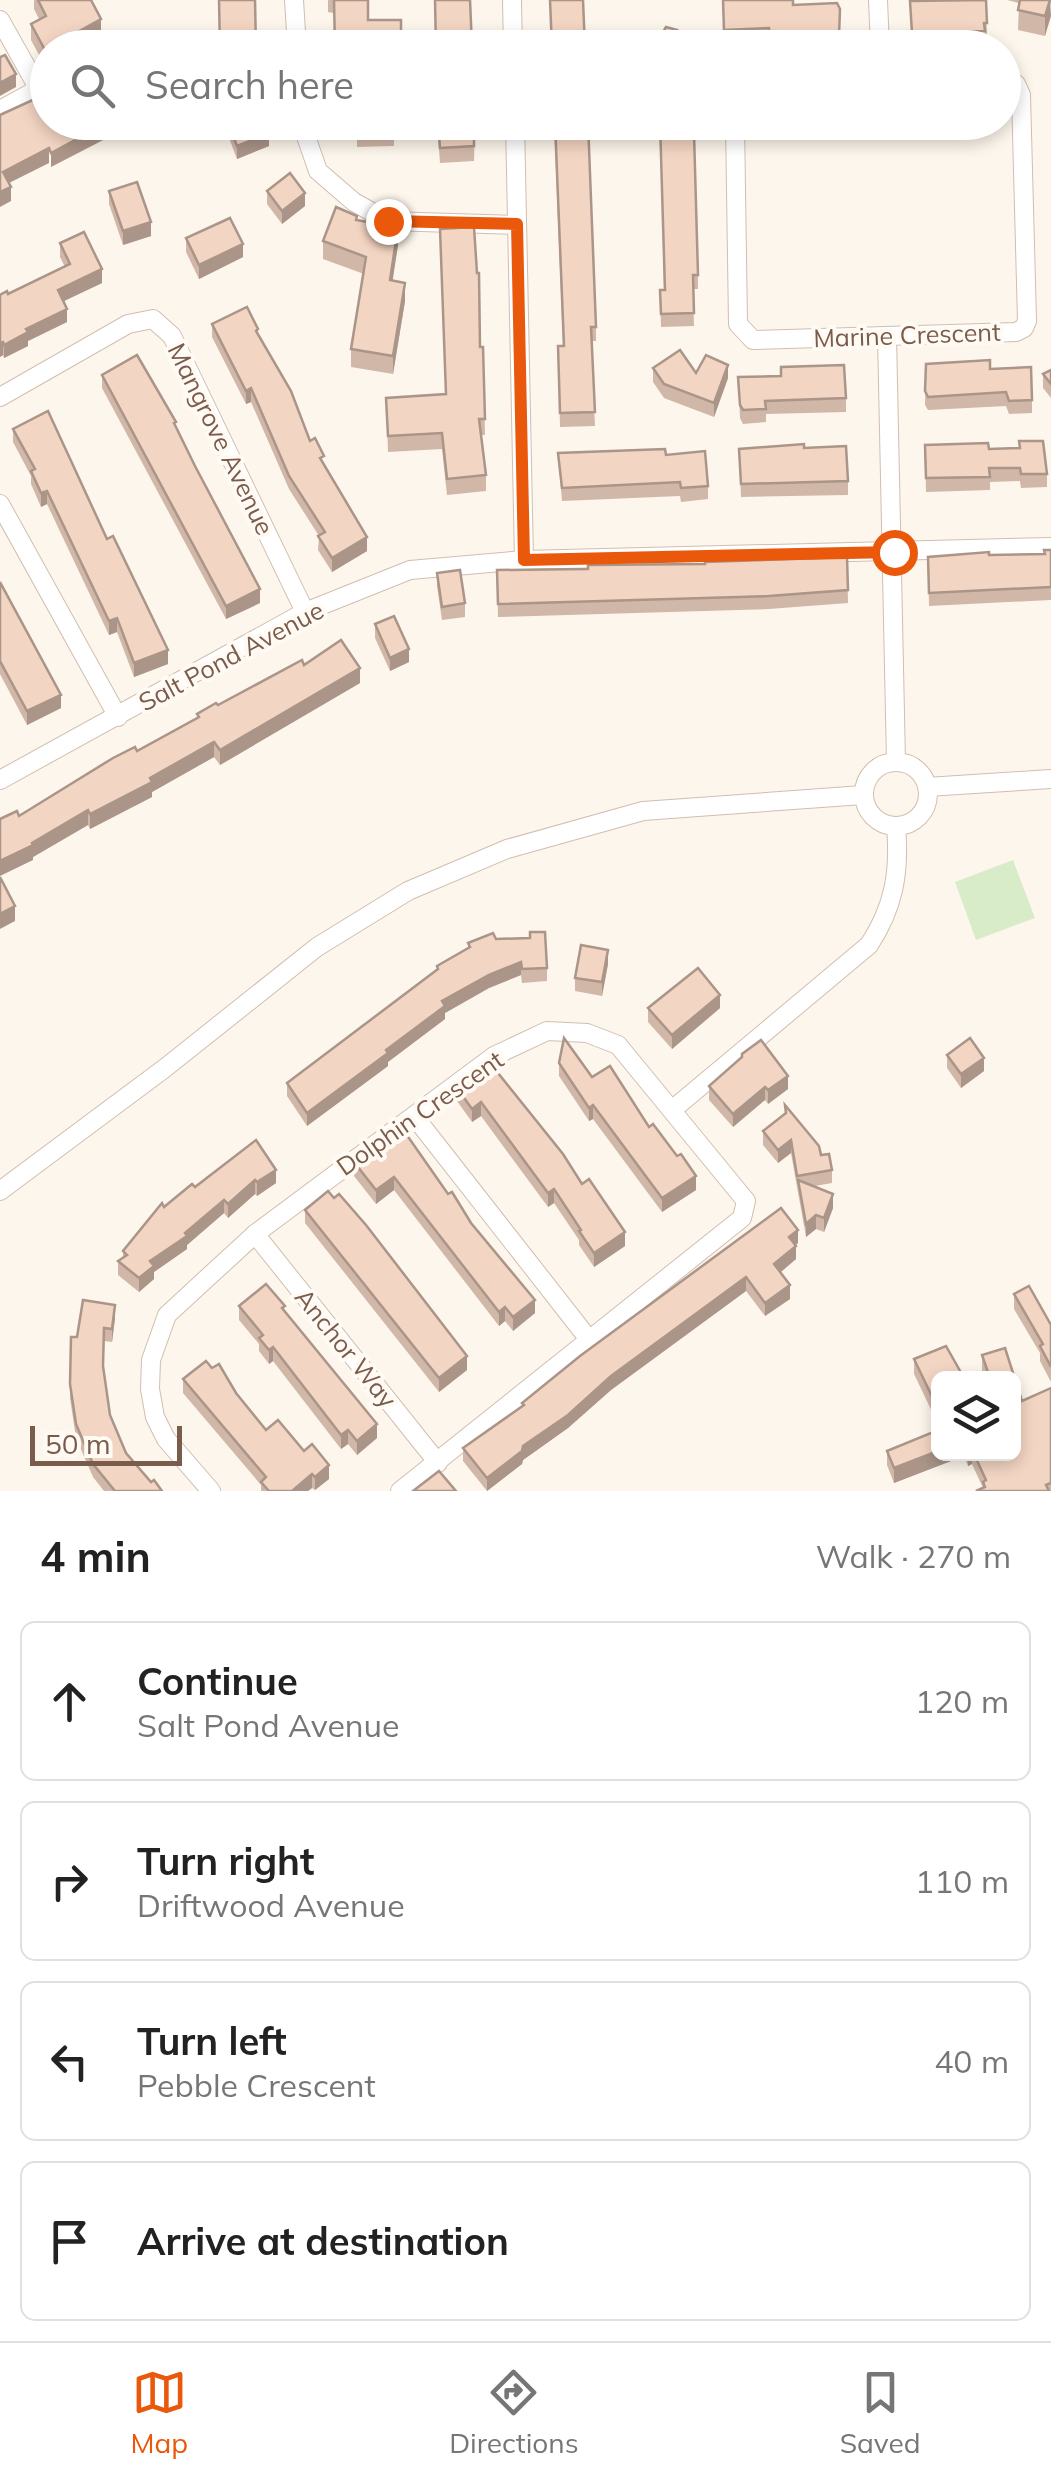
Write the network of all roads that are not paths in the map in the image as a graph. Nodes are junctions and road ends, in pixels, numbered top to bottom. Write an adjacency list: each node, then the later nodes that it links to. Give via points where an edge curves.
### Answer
1 (294, 0): 5 (street)
2 (512, 0): 6 (street)
3 (878, 0): 7 (street)
4 (0, 20): 8 (street)
5 (295, 30)
6 (513, 30)
7 (879, 30)
8 (30, 73)
9 (1021, 93): 16 (street, Marine Crescent, via 1024,328)
10 (30, 94): 11 (street)
11 (0, 110)
12 (307, 140): 15 (street, via 318,171 388,221)
13 (515, 140): 15 (street)
14 (735, 140): 16 (street, Marine Crescent, via 738,324 744,334 753,340)
15 (517, 224): 21 (street)
16 (886, 336): 20 (street)
17 (0, 397): 22 (street, Mangrove Avenue, via 128,324 153,319 172,336)
18 (0, 504): 23 (street)
19 (1051, 547): 20 (street, Salt Pond Avenue)
20 (894, 552): 21 (street, Salt Pond Avenue); 24 (street)
21 (524, 560): 22 (street, Salt Pond Avenue, via 410,570)
22 (305, 612): 23 (street, Salt Pond Avenue)
23 (118, 716): 26 (street, Salt Pond Avenue)
24 (896, 762): 27 (street, via 920,772); 28 (street, via 873,771)
25 (1051, 779): 27 (street)
26 (0, 780)
27 (928, 787): 29 (street, via 921,814)
28 (863, 794): 29 (street, via 876,820); 32 (street, via 643,811 506,849 408,891 318,947)
29 (896, 827): 30 (street, via 896,887 869,945)
30 (672, 1110): 31 (street, Dolphin Crescent, via 618,1045 586,1033 547,1032 494,1056); 34 (street, Dolphin Crescent, via 747,1209)
31 (414, 1116): 33 (street, Dolphin Crescent); 34 (street)
32 (0, 1190)
33 (255, 1234): 35 (street, Anchor Way); 36 (street, Dolphin Crescent, via 167,1315 152,1360 155,1418)
34 (591, 1342): 35 (street, Dolphin Crescent)
35 (438, 1463): 37 (street, Dolphin Crescent)
36 (212, 1491)
37 (400, 1491)

